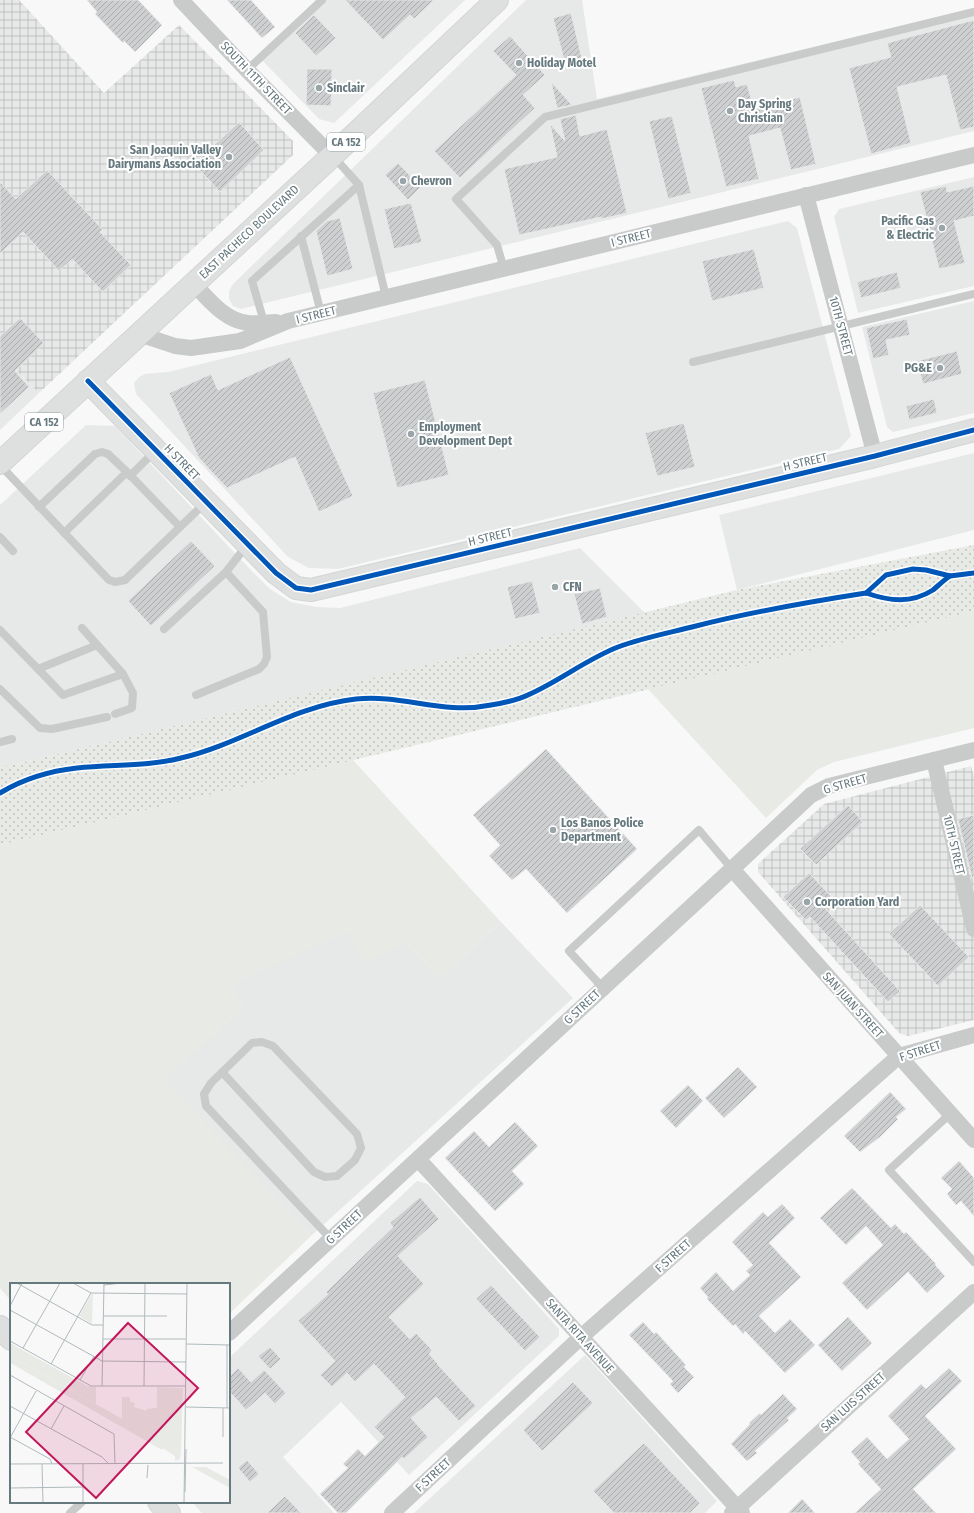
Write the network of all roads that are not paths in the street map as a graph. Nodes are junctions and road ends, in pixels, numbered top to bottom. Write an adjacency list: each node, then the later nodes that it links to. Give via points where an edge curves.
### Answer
1 (181, 0): 5 (street, SOUTH 11TH STREET)
2 (322, 0): 5 (lane)
3 (497, 0): 7 (main road, EAST PACHECO BOULEVARD / CA 152)
4 (974, 12): 11 (lane, via 545,117 456,199 497,245)
5 (247, 70): 7 (street, SOUTH 11TH STREET)
6 (974, 155): 9 (street, I STREET)
7 (332, 156): 8 (lane); 12 (main road, EAST PACHECO BOULEVARD / CA 152)
8 (359, 185): 10 (lane); 14 (lane)
9 (806, 195): 11 (street, I STREET); 18 (street, 10TH STREET)
10 (301, 236): 15 (lane); 17 (lane, via 252,281)
11 (504, 269): 14 (street, I STREET)
12 (193, 283): 17 (street, I STREET, via 215,306 232,318 247,323); 19 (main road, EAST PACHECO BOULEVARD / CA 152)
13 (974, 294): 18 (lane)
14 (386, 297): 15 (street, I STREET)
15 (321, 313): 16 (street, I STREET)
16 (288, 321): 17 (street, I STREET); 19 (street, I STREET, via 240,341 191,348 175,346)
17 (264, 322)
18 (841, 327): 20 (lane); 24 (street, 10TH STREET)
19 (139, 334): 21 (main road, EAST PACHECO BOULEVARD / CA 152)
20 (693, 362)
21 (88, 381): 23 (main road, H STREET); 25 (main road, EAST PACHECO BOULEVARD / CA 152)
22 (974, 430): 24 (main road, H STREET)
23 (156, 450): 26 (lane); 27 (main road, H STREET)
24 (875, 456): 32 (main road, H STREET, via 312,590 296,588 276,573)
25 (0, 464): 28 (lane)
26 (128, 474): 28 (lane, via 108,454 95,454); 29 (lane); 30 (lane)
27 (206, 502): 29 (lane); 32 (main road, H STREET)
28 (39, 507): 30 (lane)
29 (180, 528): 30 (lane, via 124,580 115,582 108,580)
30 (64, 533)
31 (0, 537): 33 (lane)
32 (248, 544): 34 (lane)
33 (14, 551)
34 (226, 572): 36 (lane); 42 (lane, via 264,612 266,657 259,669)
35 (82, 628): 38 (lane)
36 (164, 629)
37 (0, 630): 39 (lane)
38 (97, 645): 39 (lane); 40 (lane)
39 (38, 669): 40 (lane, via 63,695)
40 (123, 674): 41 (lane, via 133,692 132,708 52,729 40,728)
41 (0, 690)
42 (196, 695)
43 (12, 739): 44 (lane)
44 (0, 742)
45 (974, 750): 46 (street, G STREET)
46 (934, 760): 47 (street, G STREET, via 829,786 811,795); 48 (street, 10TH STREET)
47 (732, 870): 49 (street, G STREET); 49 (lane, via 699,830 569,951); 51 (street, SAN JUAN STREET)
48 (974, 929)
49 (603, 988): 55 (street, G STREET)
50 (974, 1035): 51 (street, F STREET)
51 (899, 1056): 53 (street, SAN JUAN STREET); 61 (street, F STREET)
52 (222, 1072): 52 (lane, via 252,1043 262,1042 273,1046 357,1134 361,1148 355,1160 337,1176 325,1177 314,1172); 56 (lane, via 211,1082 204,1094 206,1106)
53 (950, 1114): 54 (street, SAN JUAN STREET); 57 (lane, via 889,1170)
54 (974, 1140)
55 (418, 1159): 56 (street, G STREET); 61 (street, SANTA RITA AVENUE)
56 (331, 1239): 60 (street, G STREET)
57 (974, 1262)
58 (974, 1292): 65 (street, SAN LUIS STREET)
59 (0, 1327): 62 (main road)
60 (230, 1332)
61 (581, 1337): 65 (street, SANTA RITA AVENUE); 68 (street, F STREET)
62 (10, 1338)
63 (81, 1503): 66 (lane)
64 (160, 1503): 67 (main road)
65 (737, 1511)
66 (70, 1513)
67 (169, 1513)
68 (392, 1513)

